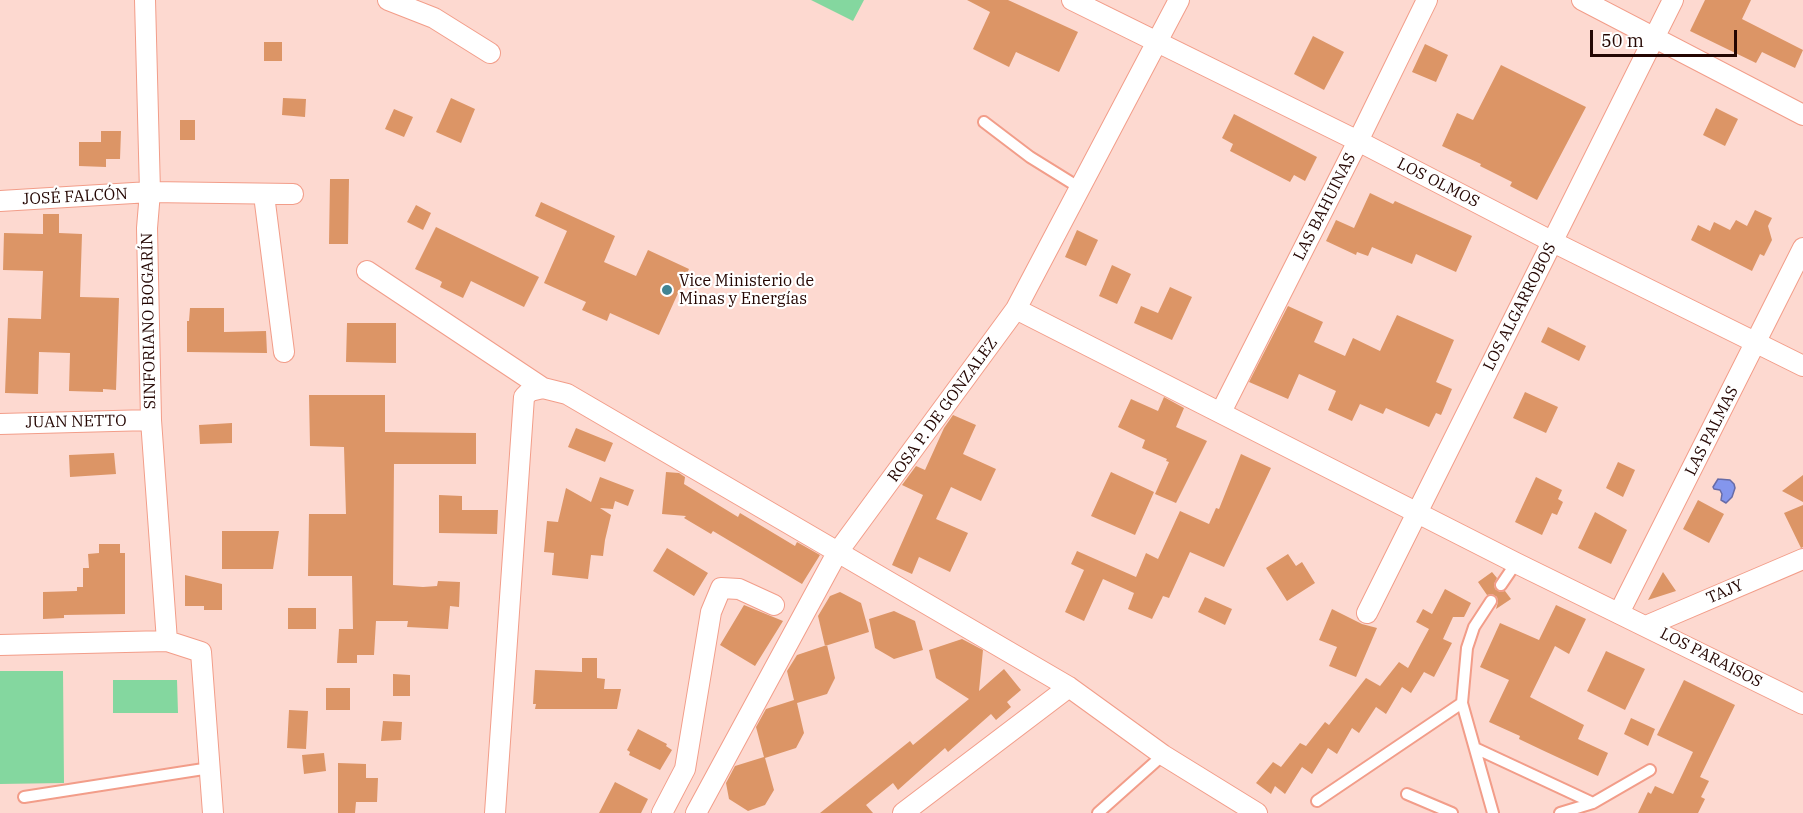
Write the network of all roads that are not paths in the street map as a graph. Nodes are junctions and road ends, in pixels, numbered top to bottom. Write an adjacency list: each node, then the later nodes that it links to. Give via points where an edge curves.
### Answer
1 (146, 0): 15 (street, SINFORIANO BOGARÍN)
2 (388, 0): 10 (street, via 434,18)
3 (1072, 0): 9 (street, LOS OLMOS)
4 (1179, 0): 9 (street, ROSA P. DE GONZALEZ)
5 (1427, 0): 13 (street, LAS BAHUINAS)
6 (1581, 0): 8 (street)
7 (1673, 0): 8 (street, LOS ALGARROBOS)
8 (1654, 39): 11 (street); 19 (street, LOS ALGARROBOS)
9 (1157, 42): 13 (street, LOS OLMOS); 14 (street, ROSA P. DE GONZALEZ)
10 (490, 53)
11 (1803, 115)
12 (984, 122): 14 (lane, via 1030,158)
13 (1358, 141): 19 (street, LOS OLMOS); 27 (street, LAS BAHUINAS)
14 (1080, 188): 22 (street, ROSA P. DE GONZALEZ)
15 (150, 192): 17 (street, JOSÉ FALCÓN); 18 (street, JOSÉ FALCÓN); 28 (street, SINFORIANO BOGARÍN, via 147,228)
16 (293, 194): 17 (street, JOSÉ FALCÓN)
17 (264, 195): 24 (street)
18 (0, 201)
19 (1553, 242): 23 (street, LOS OLMOS); 30 (street, LOS ALGARROBOS)
20 (1803, 249): 23 (street, LAS PALMAS)
21 (367, 272): 26 (street)
22 (1016, 309): 27 (street, LOS PARAISOS); 31 (street, ROSA P. DE GONZALEZ)
23 (1757, 343): 25 (street, LOS OLMOS); 37 (street, LAS PALMAS)
24 (284, 352)
25 (1803, 366)
26 (543, 388): 31 (street, via 567,394); 55 (street, via 524,397)
27 (1221, 412): 30 (street, LOS PARAISOS)
28 (151, 420): 29 (street, JUAN NETTO); 40 (street, SINFORIANO BOGARÍN)
29 (0, 424)
30 (1418, 512): 33 (street, LOS PARAISOS); 38 (street, LOS ALGARROBOS)
31 (837, 553): 42 (street); 57 (street, ROSA P. DE GONZALEZ)
32 (1803, 559): 39 (street, TAJY)
33 (1516, 563): 34 (lane); 37 (street, LOS PARAISOS)
34 (1501, 585)
35 (1491, 601): 43 (lane, via 1474,627 1467,648)
36 (774, 605): 56 (street, via 739,589 721,588 711,612 686,769)
37 (1619, 613): 39 (street, LOS PARAISOS)
38 (1367, 614)
39 (1646, 626): 44 (street, LOS PARAISOS)
40 (167, 641): 41 (street); 47 (street, via 201,652)
41 (0, 645)
42 (1069, 687): 46 (street); 53 (street)
43 (1462, 703): 45 (lane); 51 (lane)
44 (1803, 704)
45 (1475, 748): 52 (lane); 61 (lane)
46 (1162, 755): 58 (lane); 59 (street)
47 (210, 768): 50 (lane); 54 (street)
48 (1650, 770): 52 (lane)
49 (1407, 794): 60 (lane)
50 (24, 797)
51 (1317, 801)
52 (1593, 803): 62 (lane)
53 (907, 812)
54 (213, 813)
55 (495, 813)
56 (662, 813)
57 (696, 813)
58 (1098, 813)
59 (1257, 813)
60 (1452, 813)
61 (1493, 813)
62 (1560, 813)

